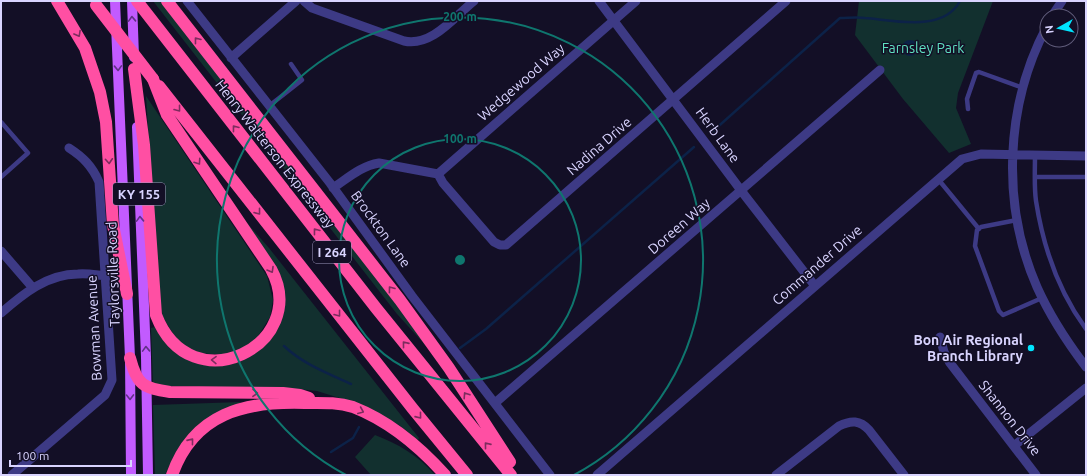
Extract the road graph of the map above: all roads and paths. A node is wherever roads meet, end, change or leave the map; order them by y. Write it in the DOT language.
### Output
graph roads {
  1 [pos="57,1"];
  2 [pos="115,1"];
  3 [pos="132,1"];
  4 [pos="137,1"];
  5 [pos="167,1"];
  6 [pos="187,1"];
  7 [pos="296,1"];
  8 [pos="304,1"];
  9 [pos="474,1"];
  10 [pos="599,1"];
  11 [pos="636,1"];
  12 [pos="786,1"];
  13 [pos="95,3"];
  14 [pos="614,20"];
  15 [pos="1039,43"];
  16 [pos="231,58"];
  17 [pos="291,64"];
  18 [pos="134,69"];
  19 [pos="880,70"];
  20 [pos="154,79"];
  21 [pos="1022,88"];
  22 [pos="674,99"];
  23 [pos="268,106"];
  24 [pos="968,109"];
  25 [pos="1,122"];
  26 [pos="69,148"];
  27 [pos="1013,154"];
  28 [pos="1035,155"];
  29 [pos="1086,156"];
  30 [pos="438,174"];
  31 [pos="1,177"];
  32 [pos="1036,177"];
  33 [pos="1086,178"];
  34 [pos="938,180"];
  35 [pos="334,188"];
  36 [pos="741,190"];
  37 [pos="1017,220"];
  38 [pos="979,229"];
  39 [pos="1,251"];
  40 [pos="106,276"];
  41 [pos="815,286"];
  42 [pos="33,288"];
  43 [pos="127,294"];
  44 [pos="1042,298"];
  45 [pos="1,312"];
  46 [pos="1086,329"];
  47 [pos="940,337"];
  48 [pos="130,358"];
  49 [pos="1086,367"];
  50 [pos="147,388"];
  51 [pos="1086,388"];
  52 [pos="323,403"];
  53 [pos="495,403"];
  54 [pos="1015,445"];
  55 [pos="12,475"];
  56 [pos="131,475"];
  57 [pos="148,475"];
  58 [pos="172,475"];
  59 [pos="445,475"];
  60 [pos="467,475"];
  61 [pos="511,475"];
  62 [pos="518,475"];
  63 [pos="550,475"];
  64 [pos="597,475"];
  65 [pos="776,475"];
  66 [pos="904,475"];
  67 [pos="1036,475"];
  1 -- 43 [label="highway, one-way"];
  2 -- 43 [label="main road, Taylorsville Road / KY 155, one-way"];
  18 -- 3 [label="main road, KY 155, one-way"];
  61 -- 4 [label="highway, Henry Watterson Expressway / I 264, one-way"];
  62 -- 5 [label="highway, one-way"];
  6 -- 16 [label="street, Brockton Lane"];
  7 -- 16 [label="street"];
  8 -- 9 [label="street"];
  10 -- 14 [label="street, Herb Lane"];
  11 -- 14 [label="street, Wedgewood Way"];
  12 -- 22 [label="street, Nadina Drive"];
  13 -- 20 [label="highway, I 264, bridge"];
  14 -- 22 [label="street, Herb Lane"];
  14 -- 30 [label="street, Wedgewood Way"];
  15 -- 21 [label="street"];
  16 -- 23 [label="street, Brockton Lane"];
  17 -- 23 [label="lane"];
  20 -- 18 [label="highway, one-way"];
  50 -- 18 [label="main road, KY 155, one-way"];
  19 -- 36 [label="street, Doreen Way"];
  20 -- 60 [label="highway, I 264, one-way"];
  21 -- 24 [label="lane"];
  21 -- 27 [label="street"];
  22 -- 30 [label="street, Nadina Drive"];
  22 -- 36 [label="street, Herb Lane"];
  23 -- 35 [label="street, Brockton Lane"];
  25 -- 31 [label="lane"];
  26 -- 40 [label="street, Bowman Avenue"];
  27 -- 28 [label="street, Commander Drive"];
  27 -- 34 [label="street, Commander Drive"];
  27 -- 37 [label="street"];
  28 -- 29 [label="street, Commander Drive"];
  28 -- 32 [label="lane"];
  30 -- 35 [label="street"];
  32 -- 33 [label="lane"];
  32 -- 46 [label="lane"];
  34 -- 38 [label="lane"];
  34 -- 41 [label="street, Commander Drive"];
  35 -- 53 [label="street, Brockton Lane"];
  36 -- 41 [label="street, Herb Lane"];
  36 -- 53 [label="street, Doreen Way"];
  37 -- 38 [label="lane"];
  37 -- 44 [label="street"];
  38 -- 44 [label="lane"];
  39 -- 42 [label="street"];
  40 -- 42 [label="street"];
  40 -- 55 [label="street, Bowman Avenue"];
  41 -- 64 [label="street, Commander Drive"];
  42 -- 45 [label="street"];
  43 -- 48 [label="main road, Taylorsville Road / KY 155"];
  44 -- 49 [label="street"];
  47 -- 54 [label="street, Shannon Drive"];
  48 -- 50 [label="highway"];
  48 -- 56 [label="main road, Taylorsville Road / KY 155, one-way"];
  50 -- 52 [label="highway, one-way"];
  50 -- 57 [label="main road, KY 155"];
  51 -- 54 [label="street"];
  58 -- 52 [label="highway, one-way"];
  52 -- 59 [label="highway, one-way"];
  53 -- 63 [label="street, Brockton Lane"];
  54 -- 67 [label="street, Shannon Drive"];
  65 -- 66 [label="street"];
}
